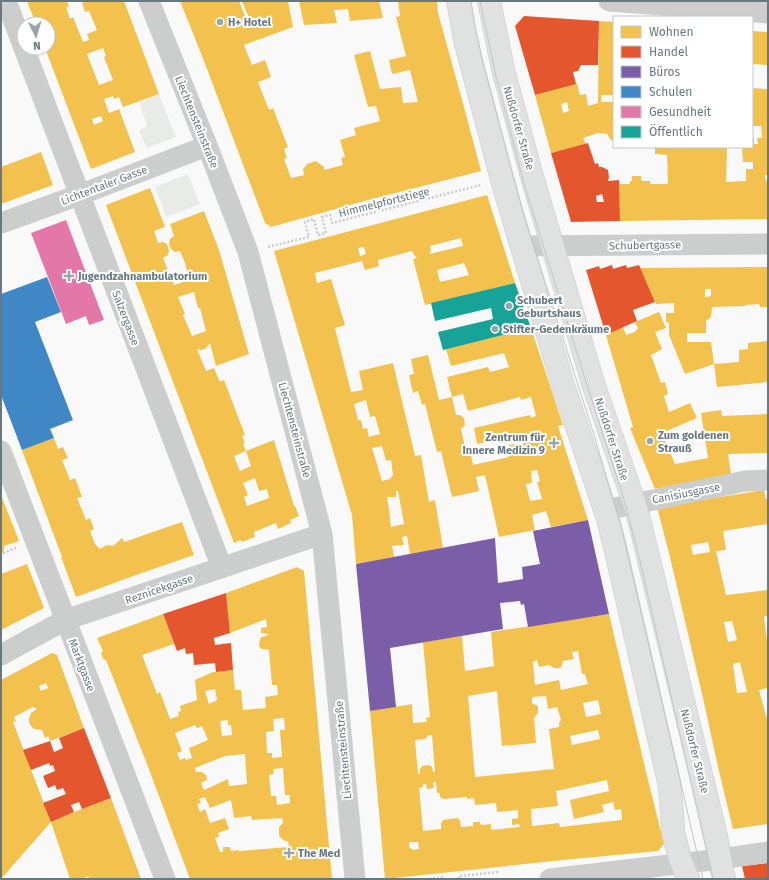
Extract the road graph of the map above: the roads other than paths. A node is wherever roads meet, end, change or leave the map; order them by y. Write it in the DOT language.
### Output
graph roads {
  1 [pos="6,1"];
  2 [pos="150,1"];
  3 [pos="458,1"];
  4 [pos="489,1"];
  5 [pos="609,1"];
  6 [pos="768,13"];
  7 [pos="207,146"];
  8 [pos="80,195"];
  9 [pos="1,223"];
  10 [pos="768,244"];
  11 [pos="522,246"];
  12 [pos="553,246"];
  13 [pos="1,451"];
  14 [pos="768,480"];
  15 [pos="635,503"];
  16 [pos="605,510"];
  17 [pos="322,534"];
  18 [pos="222,568"];
  19 [pos="65,620"];
  20 [pos="1,655"];
  21 [pos="768,852"];
  22 [pos="722,869"];
  23 [pos="685,871"];
  24 [pos="165,879"];
  25 [pos="355,879"];
  26 [pos="550,879"];
  1 -- 8 [label="street, Salzergasse"];
  2 -- 7 [label="street, Liechtensteinstraße"];
  3 -- 11 [label="main road"];
  4 -- 12 [label="main road, Nußdorfer Straße"];
  5 -- 6 [label="street"];
  7 -- 8 [label="street, Lichtentaler Gasse"];
  7 -- 17 [label="street, Liechtensteinstraße"];
  8 -- 9 [label="street, Lichtentaler Gasse"];
  8 -- 18 [label="street, Salzergasse"];
  10 -- 12 [label="street, Schubertgasse"];
  11 -- 12 [label="street, Schubertgasse"];
  11 -- 16 [label="main road"];
  12 -- 15 [label="main road, Nußdorfer Straße"];
  13 -- 19 [label="street, Marktgasse"];
  14 -- 15 [label="street, Canisiusgasse"];
  15 -- 16 [label="street, Canisiusgasse"];
  15 -- 22 [label="main road, Nußdorfer Straße"];
  16 -- 23 [label="main road"];
  17 -- 18 [label="street, Reznicekgasse"];
  17 -- 25 [label="street, Liechtensteinstraße"];
  18 -- 19 [label="street, Reznicekgasse"];
  19 -- 20 [label="street, Reznicekgasse"];
  19 -- 24 [label="street, Marktgasse"];
  21 -- 22 [label="street"];
  22 -- 23 [label="street"];
  23 -- 26 [label="street"];
}
